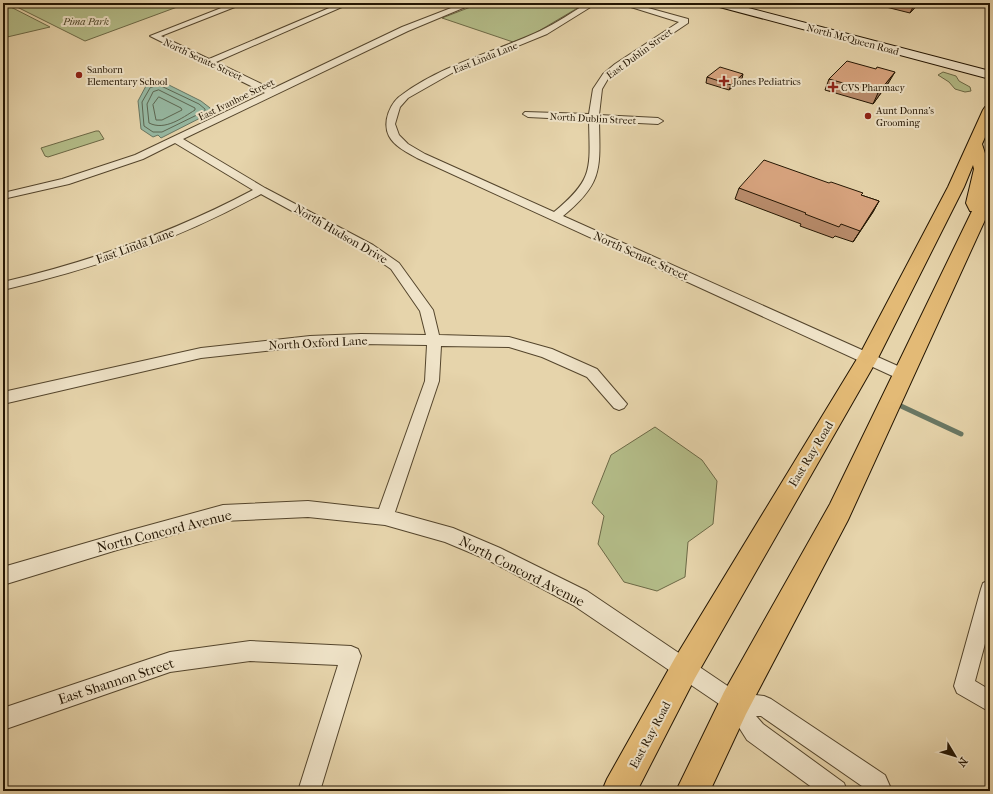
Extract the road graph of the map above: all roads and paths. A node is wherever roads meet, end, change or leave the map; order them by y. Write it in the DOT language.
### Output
graph roads {
  1 [pos="241,3"];
  2 [pos="347,3"];
  3 [pos="472,3"];
  4 [pos="593,3"];
  5 [pos="622,3"];
  6 [pos="716,3"];
  7 [pos="750,3"];
  8 [pos="765,16"];
  9 [pos="849,28"];
  10 [pos="209,62"];
  11 [pos="990,64"];
  12 [pos="990,75"];
  13 [pos="273,93"];
  14 [pos="990,110"];
  15 [pos="528,114"];
  16 [pos="594,118"];
  17 [pos="658,121"];
  18 [pos="390,124"];
  19 [pos="177,140"];
  20 [pos="975,144"];
  21 [pos="261,190"];
  22 [pos="990,191"];
  23 [pos="3,196"];
  24 [pos="981,212"];
  25 [pos="554,217"];
  26 [pos="3,286"];
  27 [pos="434,341"];
  28 [pos="868,358"];
  29 [pos="904,374"];
  30 [pos="3,398"];
  31 [pos="620,404"];
  32 [pos="385,517"];
  33 [pos="3,576"];
  34 [pos="990,589"];
  35 [pos="685,668"];
  36 [pos="990,702"];
  37 [pos="735,703"];
  38 [pos="3,719"];
  39 [pos="310,791"];
  40 [pos="619,791"];
  41 [pos="693,791"];
  42 [pos="836,791"];
  43 [pos="881,791"];
  1 -- 10 [label="street, North Senate Street"];
  2 -- 10 [label="street"];
  3 -- 13 [label="street, East Ivanhoe Street"];
  4 -- 18 [label="street, East Linda Lane"];
  5 -- 16 [label="street, East Dublin Street"];
  6 -- 8 [label="main road, North McQueen Road"];
  7 -- 9 [label="main road, North McQueen Road"];
  8 -- 9 [label="main road"];
  8 -- 12 [label="main road, North McQueen Road"];
  9 -- 11 [label="main road, North McQueen Road"];
  10 -- 13 [label="street, North Senate Street"];
  13 -- 19 [label="street, East Ivanhoe Street"];
  14 -- 20 [label="main road, East Ray Road"];
  15 -- 16 [label="street, North Dublin Street"];
  16 -- 17 [label="street, North Dublin Street"];
  16 -- 25 [label="street, East Dublin Street"];
  18 -- 25 [label="street, North Senate Street"];
  19 -- 21 [label="street, North Hudson Drive"];
  19 -- 23 [label="street, East Ivanhoe Street"];
  20 -- 24 [label="main road"];
  20 -- 28 [label="main road, East Ray Road"];
  21 -- 26 [label="street, East Linda Lane"];
  21 -- 27 [label="street, North Hudson Drive"];
  22 -- 24 [label="main road"];
  24 -- 29 [label="main road"];
  25 -- 28 [label="street, North Senate Street"];
  27 -- 30 [label="street, North Oxford Lane"];
  27 -- 31 [label="street, North Oxford Lane"];
  27 -- 32 [label="street, North Hudson Drive"];
  28 -- 29 [label="street, North Senate Street"];
  28 -- 35 [label="main road, East Ray Road"];
  29 -- 37 [label="main road"];
  32 -- 33 [label="street, North Concord Avenue"];
  32 -- 35 [label="street, North Concord Avenue"];
  34 -- 36 [label="street"];
  35 -- 37 [label="street, North Concord Avenue"];
  35 -- 40 [label="main road, East Ray Road"];
  37 -- 41 [label="main road"];
  37 -- 42 [label="street, North Concord Avenue"];
  37 -- 43 [label="street, North Concord Avenue"];
  38 -- 39 [label="street, East Shannon Street"];
}
